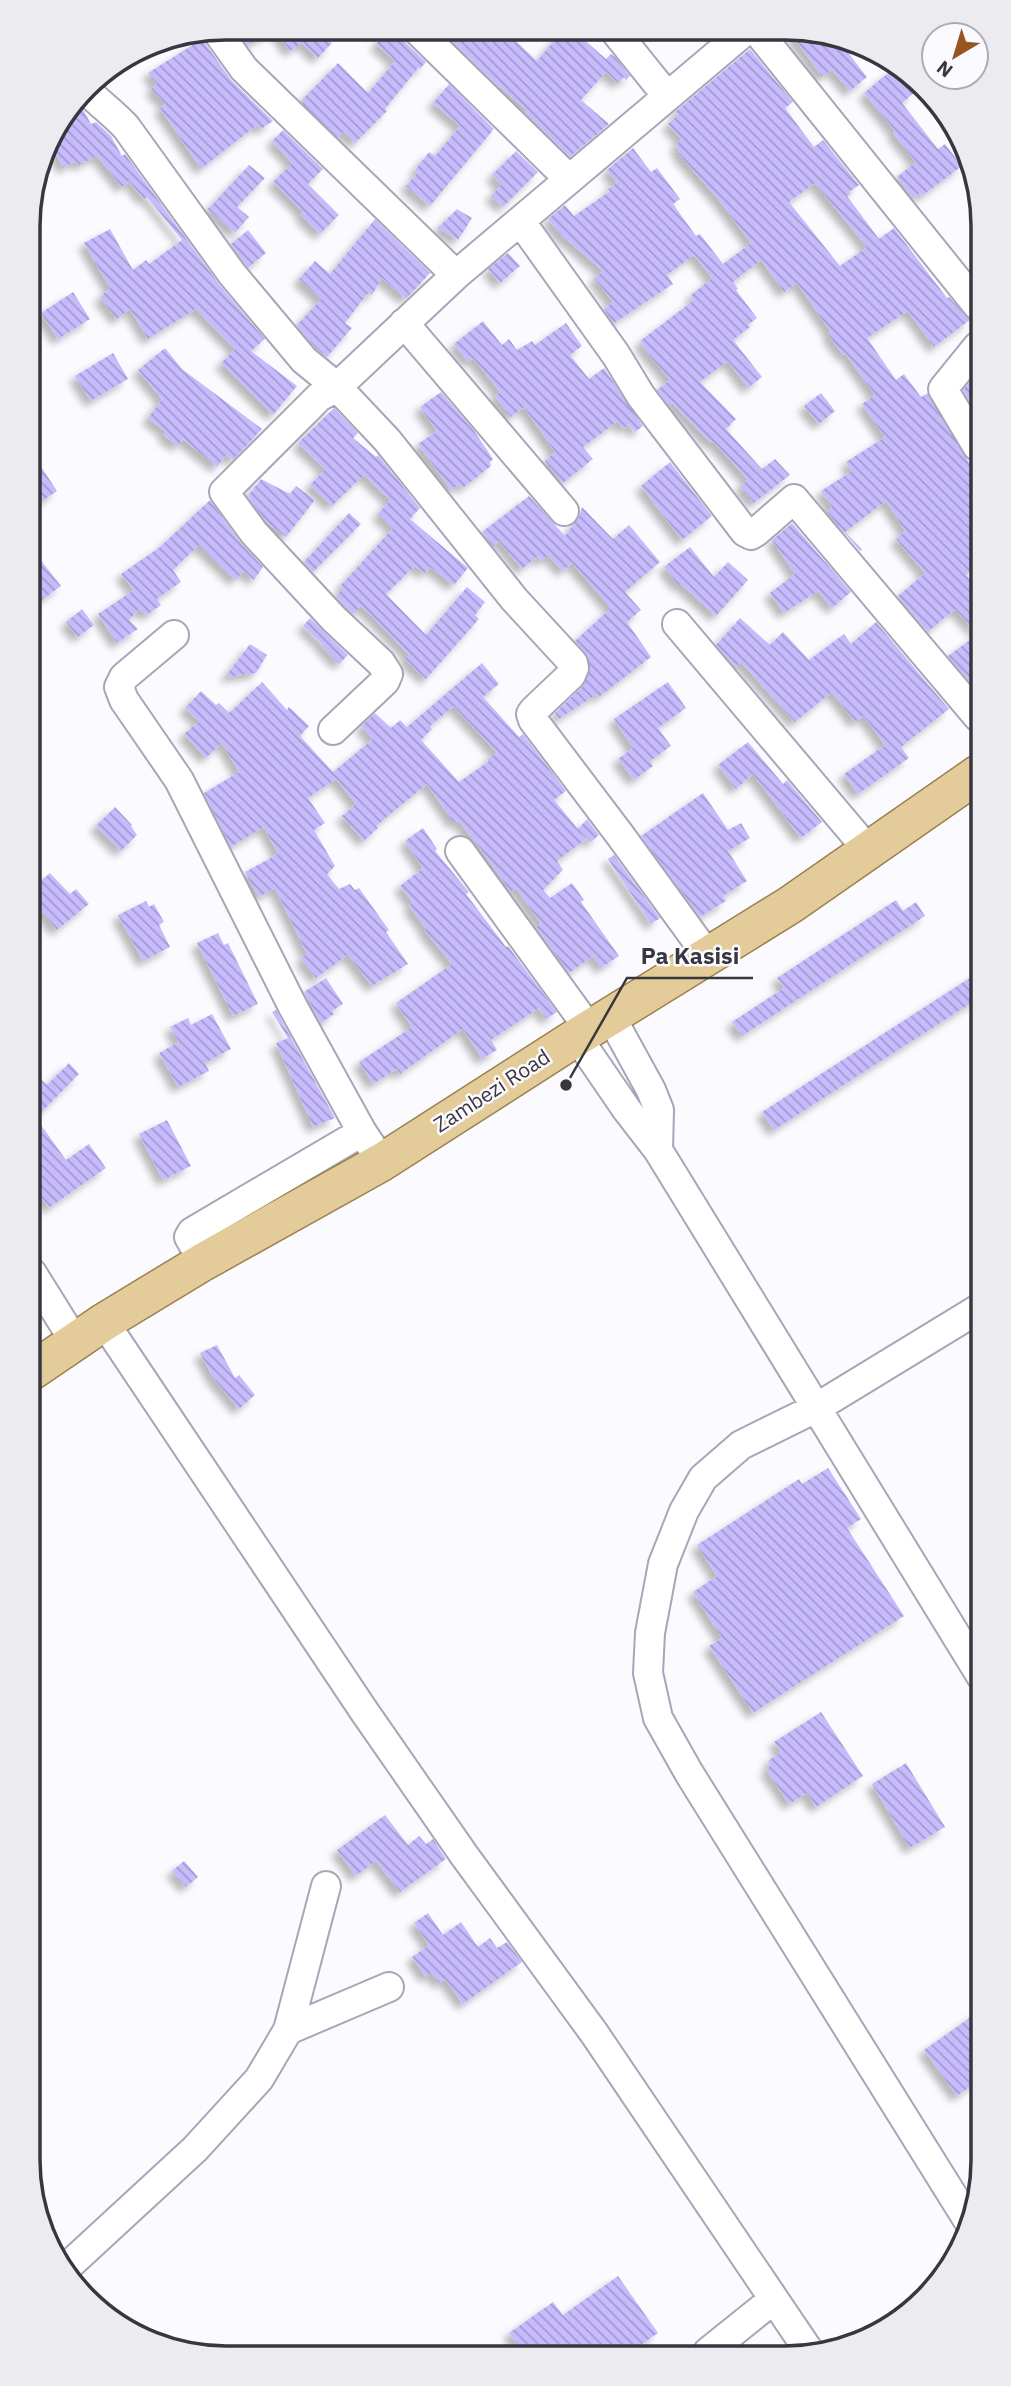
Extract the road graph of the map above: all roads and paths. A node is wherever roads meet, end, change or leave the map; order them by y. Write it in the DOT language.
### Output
graph roads {
  1 [pos="224,40"];
  2 [pos="427,40"];
  3 [pos="622,40"];
  4 [pos="734,40"];
  5 [pos="764,40"];
  6 [pos="667,96"];
  7 [pos="93,97"];
  8 [pos="569,179"];
  9 [pos="521,222"];
  10 [pos="456,275"];
  11 [pos="971,297"];
  12 [pos="404,323"];
  13 [pos="971,355"];
  14 [pos="337,387"];
  15 [pos="971,436"];
  16 [pos="564,511"];
  17 [pos="677,624"];
  18 [pos="174,635"];
  19 [pos="971,708"];
  20 [pos="334,730"];
  21 [pos="971,779"];
  22 [pos="868,850"];
  23 [pos="460,851"];
  24 [pos="708,956"];
  25 [pos="593,1028"];
  26 [pos="372,1147"];
  27 [pos="658,1150"];
  28 [pos="40,1282"];
  29 [pos="970,1314"];
  30 [pos="90,1332"];
  31 [pos="40,1365"];
  32 [pos="816,1408"];
  33 [pos="970,1659"];
  34 [pos="326,1886"];
  35 [pos="389,1987"];
  36 [pos="288,2030"];
  37 [pos="963,2212"];
  38 [pos="72,2263"];
  39 [pos="774,2299"];
  40 [pos="805,2344"];
  41 [pos="715,2346"];
  1 -- 10 [label="street"];
  2 -- 8 [label="street"];
  3 -- 6 [label="street"];
  4 -- 6 [label="street"];
  5 -- 11 [label="street"];
  6 -- 8 [label="street"];
  7 -- 14 [label="street"];
  8 -- 9 [label="street"];
  9 -- 10 [label="street"];
  9 -- 19 [label="street"];
  10 -- 12 [label="street"];
  12 -- 14 [label="street"];
  12 -- 16 [label="street"];
  13 -- 15 [label="street"];
  14 -- 20 [label="street"];
  14 -- 24 [label="street"];
  17 -- 22 [label="street"];
  18 -- 26 [label="street"];
  21 -- 22 [label="main road, Zambezi Road"];
  22 -- 24 [label="main road, Zambezi Road"];
  23 -- 25 [label="street"];
  24 -- 25 [label="main road, Zambezi Road"];
  25 -- 26 [label="main road, Zambezi Road"];
  25 -- 27 [label="street"];
  25 -- 27 [label="street"];
  26 -- 30 [label="main road, Zambezi Road"];
  27 -- 32 [label="street"];
  28 -- 30 [label="street"];
  29 -- 32 [label="street"];
  30 -- 31 [label="main road, Zambezi Road"];
  30 -- 39 [label="street"];
  32 -- 33 [label="street"];
  32 -- 37 [label="street"];
  34 -- 36 [label="street"];
  35 -- 36 [label="street"];
  36 -- 38 [label="street"];
  39 -- 40 [label="street"];
  39 -- 41 [label="street"];
}
